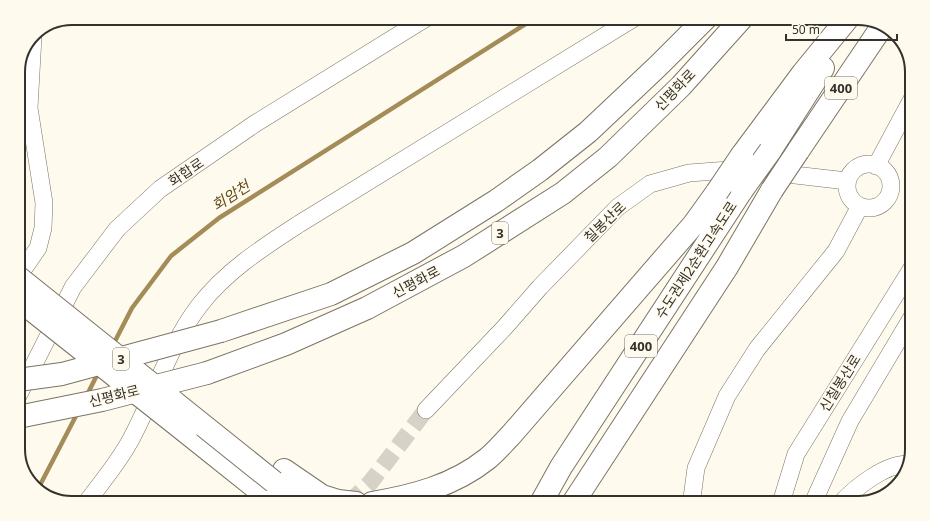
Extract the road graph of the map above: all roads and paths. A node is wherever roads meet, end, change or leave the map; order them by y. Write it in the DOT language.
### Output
graph roads {
  1 [pos="415,25"];
  2 [pos="623,25"];
  3 [pos="699,25"];
  4 [pos="736,25"];
  5 [pos="842,25"];
  6 [pos="850,25"];
  7 [pos="879,30"];
  8 [pos="30,51"];
  9 [pos="25,96"];
  10 [pos="25,110"];
  11 [pos="905,112"];
  12 [pos="876,166"];
  13 [pos="847,181"];
  14 [pos="860,206"];
  15 [pos="25,267"];
  16 [pos="905,279"];
  17 [pos="25,283"];
  18 [pos="25,305"];
  19 [pos="905,330"];
  20 [pos="25,379"];
  21 [pos="25,382"];
  22 [pos="426,410"];
  23 [pos="25,416"];
  24 [pos="902,465"];
  25 [pos="269,492"];
  26 [pos="91,496"];
  27 [pos="281,496"];
  28 [pos="322,496"];
  29 [pos="412,496"];
  30 [pos="545,496"];
  31 [pos="578,496"];
  32 [pos="692,496"];
  33 [pos="783,496"];
  34 [pos="816,496"];
  35 [pos="847,496"];
  1 -- 21 [label="street, 화합로"];
  2 -- 26 [label="street"];
  3 -- 20 [label="highway, 신평화로 / 3, bridge"];
  4 -- 23 [label="highway, 신평화로 / 3, bridge"];
  5 -- 29 [label="highway, bridge"];
  6 -- 30 [label="highway, 수도권제2순환고속도로 / 400, bridge"];
  7 -- 31 [label="highway, 수도권제2순환고속도로 / 400, bridge"];
  8 -- 9 [label="street"];
  10 -- 15 [label="street"];
  11 -- 12 [label="street"];
  12 -- 13 [label="street"];
  12 -- 14 [label="street"];
  13 -- 14 [label="street"];
  13 -- 22 [label="street, 칠봉산로"];
  14 -- 32 [label="street"];
  16 -- 33 [label="street, 신칠봉산로"];
  17 -- 25 [label="highway, bridge"];
  18 -- 25 [label="highway, bridge"];
  19 -- 34 [label="street, 신칠봉산로"];
  24 -- 35 [label="street"];
  25 -- 27 [label="highway"];
  25 -- 28 [label="highway"];
}
